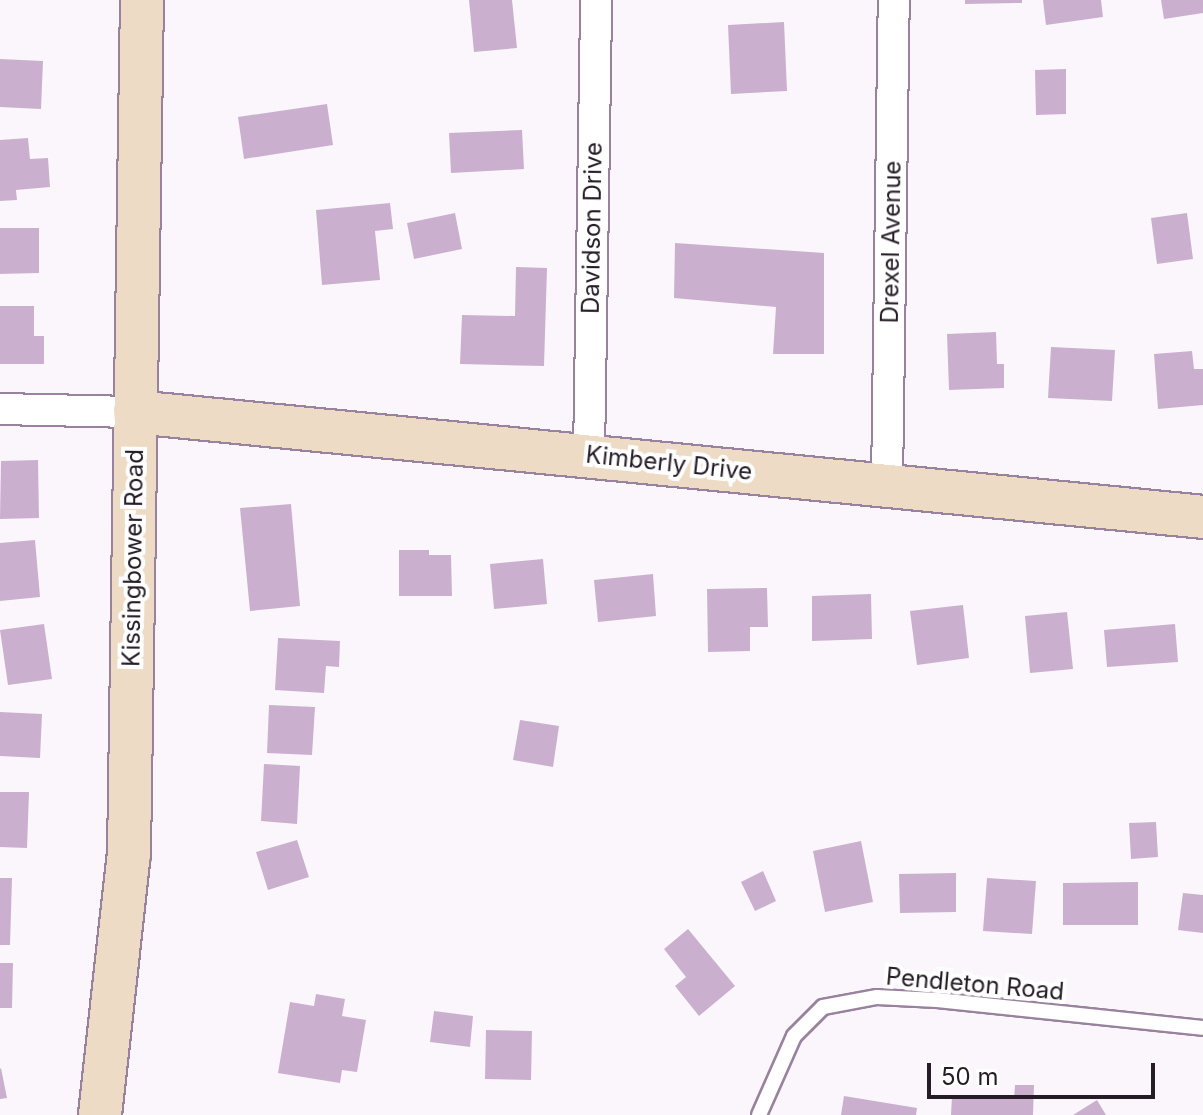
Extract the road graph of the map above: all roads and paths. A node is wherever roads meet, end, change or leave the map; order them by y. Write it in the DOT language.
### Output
graph roads {
  1 [pos="142,0"];
  2 [pos="596,0"];
  3 [pos="894,0"];
  4 [pos="0,409"];
  5 [pos="135,412"];
  6 [pos="589,455"];
  7 [pos="887,484"];
  8 [pos="1203,517"];
  9 [pos="1203,1028"];
  10 [pos="100,1115"];
  11 [pos="759,1115"];
  1 -- 5 [label="street, Kissingbower Road"];
  2 -- 6 [label="street, Davidson Drive"];
  3 -- 7 [label="street, Drexel Avenue"];
  4 -- 5 [label="street"];
  5 -- 6 [label="street, Kimberly Drive"];
  5 -- 10 [label="street, Kissingbower Road"];
  6 -- 7 [label="street, Kimberly Drive"];
  7 -- 8 [label="street, Kimberly Drive"];
  9 -- 11 [label="lane, Pendleton Road"];
}
